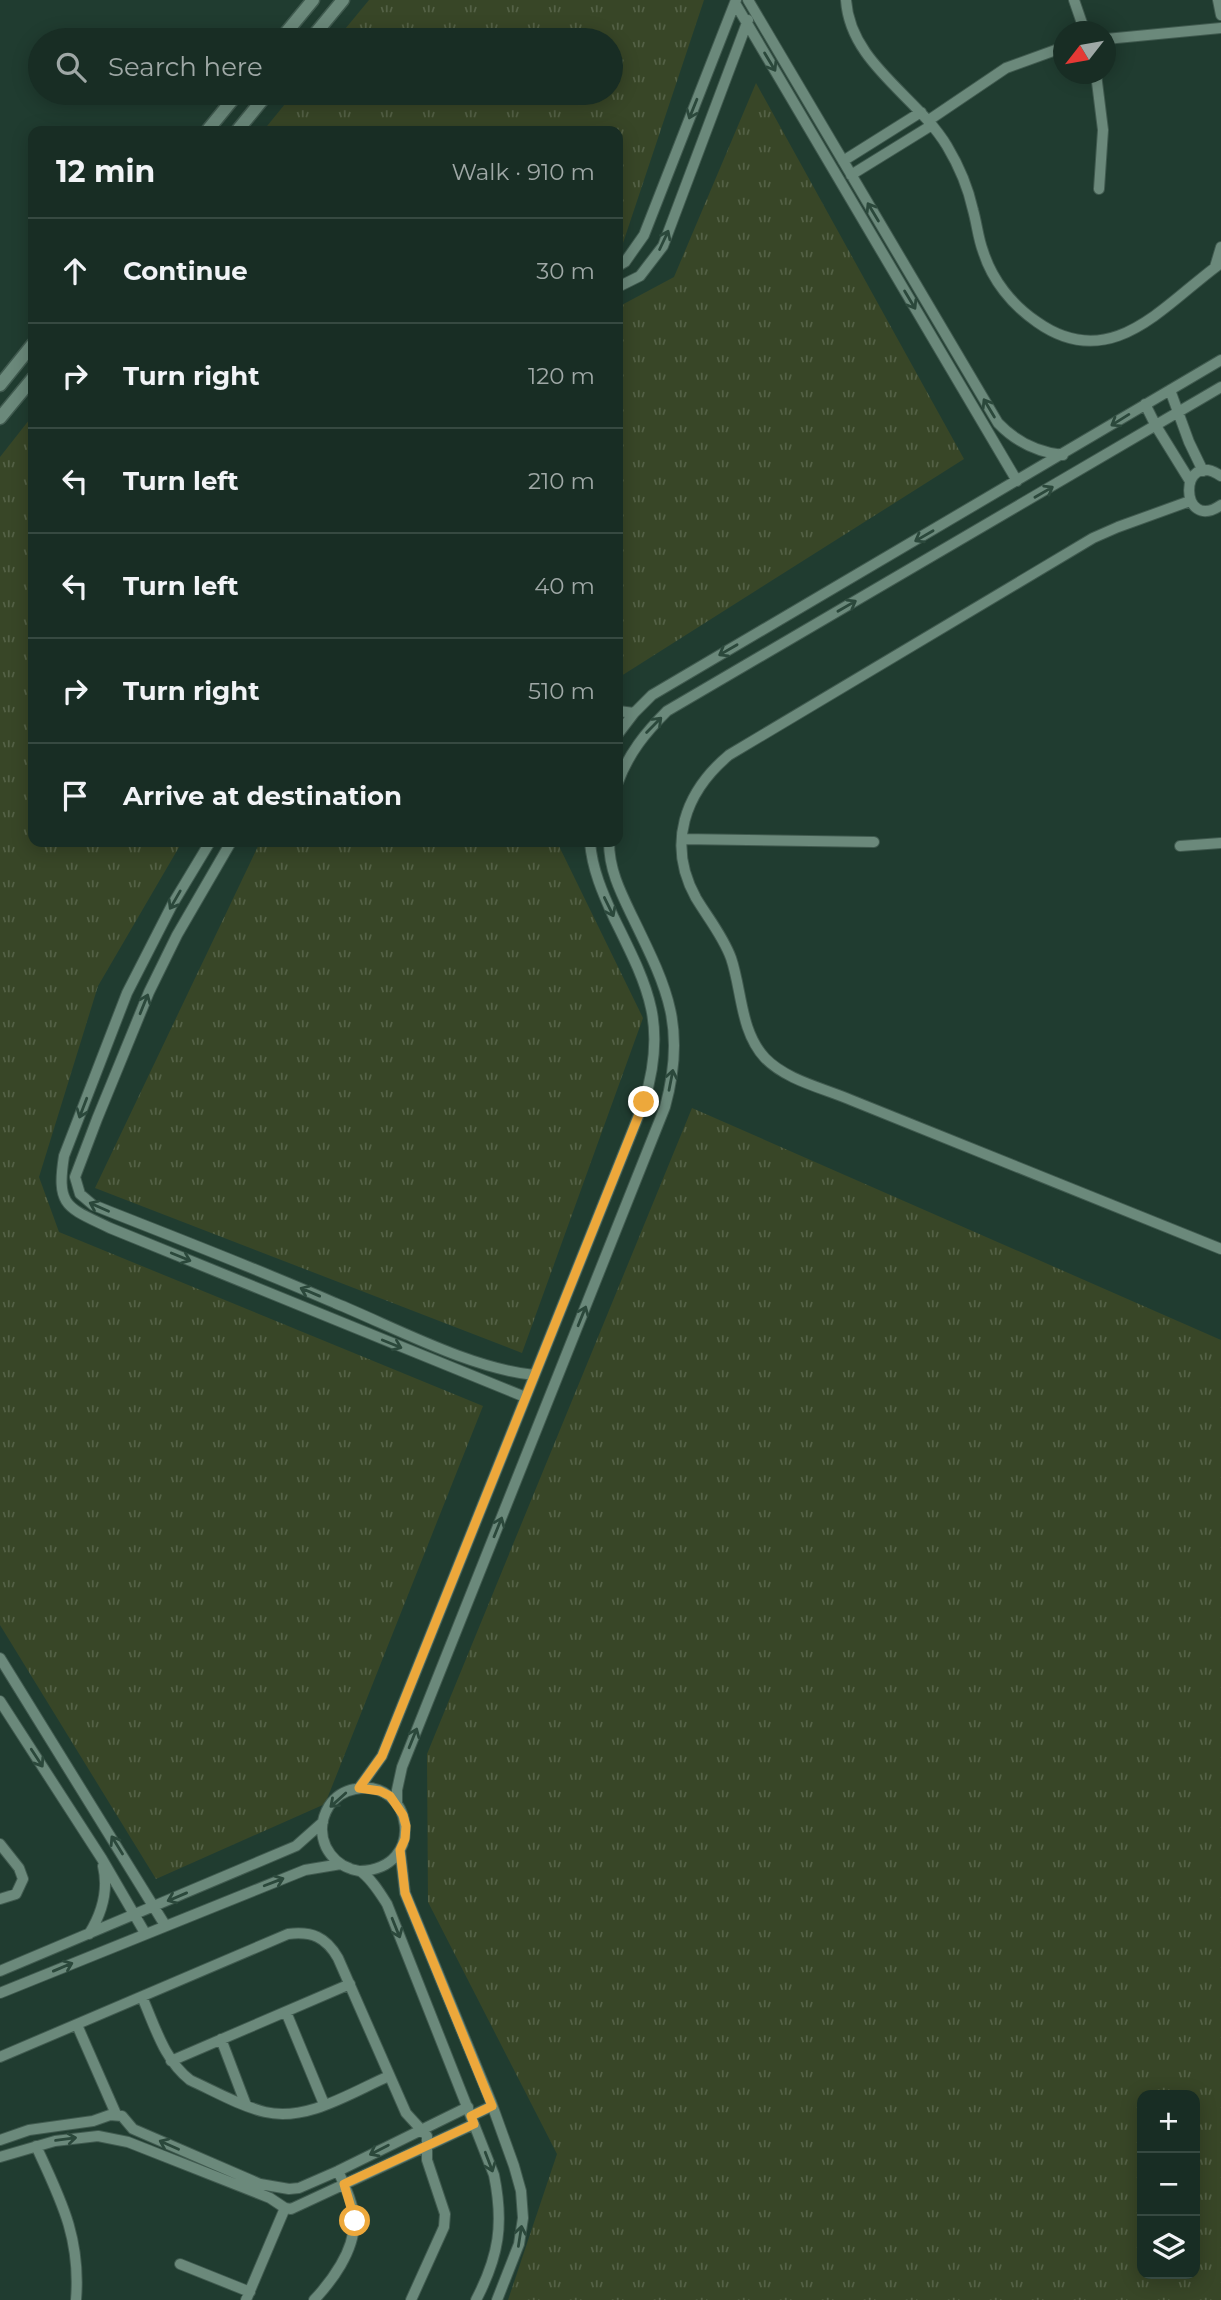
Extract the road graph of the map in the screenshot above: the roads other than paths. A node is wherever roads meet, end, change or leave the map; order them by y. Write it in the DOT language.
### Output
graph roads {
  1 [pos="313,0"];
  2 [pos="343,0"];
  3 [pos="846,0"];
  4 [pos="1074,0"];
  5 [pos="1218,0"];
  6 [pos="736,1"];
  7 [pos="752,2"];
  8 [pos="1221,15"];
  9 [pos="1081,21"];
  10 [pos="747,23"];
  11 [pos="290,28"];
  12 [pos="320,28"];
  13 [pos="1221,28"];
  14 [pos="1116,38"];
  15 [pos="1053,50"];
  16 [pos="1097,84"];
  17 [pos="228,105"];
  18 [pos="258,105"];
  19 [pos="928,119"];
  20 [pos="211,126"];
  21 [pos="241,126"];
  22 [pos="843,161"];
  23 [pos="851,175"];
  24 [pos="1099,189"];
  25 [pos="1221,247"];
  26 [pos="623,263"];
  27 [pos="1218,265"];
  28 [pos="623,284"];
  29 [pos="28,350"];
  30 [pos="1221,360"];
  31 [pos="28,384"];
  32 [pos="0,385"];
  33 [pos="1221,387"];
  34 [pos="1170,390"];
  35 [pos="1145,404"];
  36 [pos="1178,414"];
  37 [pos="0,418"];
  38 [pos="1156,426"];
  39 [pos="1064,455"];
  40 [pos="1203,471"];
  41 [pos="1221,476"];
  42 [pos="1017,481"];
  43 [pos="1190,481"];
  44 [pos="1191,501"];
  45 [pos="1220,509"];
  46 [pos="623,712"];
  47 [pos="634,713"];
  48 [pos="623,727"];
  49 [pos="623,769"];
  50 [pos="682,839"];
  51 [pos="874,842"];
  52 [pos="1221,843"];
  53 [pos="1180,846"];
  54 [pos="207,847"];
  55 [pos="228,847"];
  56 [pos="590,847"];
  57 [pos="608,847"];
  58 [pos="1221,1249"];
  59 [pos="534,1375"];
  60 [pos="525,1397"];
  61 [pos="0,1658"];
  62 [pos="0,1701"];
  63 [pos="359,1788"];
  64 [pos="397,1804"];
  65 [pos="323,1821"];
  66 [pos="0,1844"];
  67 [pos="400,1850"];
  68 [pos="102,1859"];
  69 [pos="341,1864"];
  70 [pos="360,1871"];
  71 [pos="0,1899"];
  72 [pos="156,1906"];
  73 [pos="135,1915"];
  74 [pos="165,1924"];
  75 [pos="145,1933"];
  76 [pos="89,1934"];
  77 [pos="0,1971"];
  78 [pos="350,1984"];
  79 [pos="0,1993"];
  80 [pos="142,1997"];
  81 [pos="286,2011"];
  82 [pos="77,2025"];
  83 [pos="221,2039"];
  84 [pos="0,2057"];
  85 [pos="171,2061"];
  86 [pos="389,2076"];
  87 [pos="324,2104"];
  88 [pos="246,2105"];
  89 [pos="492,2106"];
  90 [pos="116,2114"];
  91 [pos="471,2116"];
  92 [pos="133,2129"];
  93 [pos="421,2129"];
  94 [pos="0,2140"];
  95 [pos="128,2142"];
  96 [pos="36,2146"];
  97 [pos="428,2146"];
  98 [pos="0,2157"];
  99 [pos="338,2171"];
  100 [pos="344,2184"];
  101 [pos="299,2188"];
  102 [pos="306,2201"];
  103 [pos="285,2208"];
  104 [pos="180,2264"];
  105 [pos="248,2296"];
  106 [pos="76,2300"];
  107 [pos="314,2300"];
  108 [pos="411,2300"];
  109 [pos="476,2300"];
  110 [pos="497,2300"];
  1 -- 11 [label="street"];
  2 -- 12 [label="street"];
  3 -- 19 [label="street"];
  4 -- 9 [label="street"];
  5 -- 8 [label="street"];
  6 -- 10 [label="street"];
  6 -- 26 [label="street, one-way"];
  7 -- 10 [label="street"];
  7 -- 22 [label="street"];
  28 -- 10 [label="street, one-way"];
  10 -- 42 [label="street, one-way"];
  13 -- 14 [label="street"];
  15 -- 19 [label="street"];
  16 -- 24 [label="street"];
  17 -- 20 [label="street"];
  18 -- 21 [label="street"];
  19 -- 22 [label="street"];
  19 -- 23 [label="street"];
  19 -- 27 [label="street"];
  22 -- 23 [label="street"];
  39 -- 23 [label="street, one-way"];
  25 -- 27 [label="street"];
  29 -- 32 [label="street"];
  30 -- 34 [label="street"];
  31 -- 37 [label="street"];
  33 -- 36 [label="street"];
  34 -- 35 [label="street"];
  34 -- 36 [label="street"];
  35 -- 38 [label="street"];
  35 -- 39 [label="street, one-way"];
  36 -- 38 [label="street"];
  36 -- 40 [label="street"];
  38 -- 43 [label="street"];
  49 -- 38 [label="street, one-way"];
  39 -- 42 [label="street"];
  40 -- 41 [label="street"];
  40 -- 43 [label="street"];
  42 -- 47 [label="street, one-way"];
  43 -- 44 [label="street"];
  44 -- 45 [label="street"];
  44 -- 50 [label="street"];
  46 -- 47 [label="street"];
  47 -- 48 [label="street"];
  50 -- 51 [label="street"];
  50 -- 58 [label="street"];
  52 -- 53 [label="street"];
  54 -- 60 [label="street, one-way"];
  59 -- 55 [label="street, one-way"];
  56 -- 59 [label="street, one-way"];
  64 -- 57 [label="street, one-way"];
  59 -- 60 [label="street"];
  60 -- 63 [label="street"];
  72 -- 61 [label="street, one-way"];
  62 -- 68 [label="street, one-way"];
  63 -- 64 [label="street"];
  63 -- 65 [label="street, one-way"];
  64 -- 67 [label="street"];
  65 -- 69 [label="street"];
  65 -- 72 [label="street, one-way"];
  66 -- 71 [label="street"];
  67 -- 70 [label="street"];
  67 -- 89 [label="street"];
  68 -- 73 [label="street"];
  68 -- 76 [label="street"];
  69 -- 70 [label="street"];
  74 -- 69 [label="street, one-way"];
  70 -- 91 [label="street, one-way"];
  72 -- 73 [label="street"];
  72 -- 74 [label="street"];
  73 -- 75 [label="street"];
  73 -- 76 [label="street"];
  74 -- 75 [label="street"];
  79 -- 75 [label="street, one-way"];
  76 -- 77 [label="street"];
  78 -- 80 [label="street"];
  78 -- 81 [label="street"];
  78 -- 86 [label="street"];
  80 -- 82 [label="street"];
  80 -- 85 [label="street"];
  81 -- 83 [label="street"];
  81 -- 87 [label="street"];
  82 -- 84 [label="street"];
  82 -- 90 [label="street"];
  83 -- 85 [label="street"];
  83 -- 88 [label="street"];
  85 -- 88 [label="street"];
  86 -- 87 [label="street"];
  86 -- 93 [label="street"];
  87 -- 88 [label="street"];
  89 -- 91 [label="street"];
  110 -- 89 [label="street, one-way"];
  90 -- 92 [label="street"];
  90 -- 94 [label="street"];
  91 -- 93 [label="street"];
  91 -- 97 [label="street"];
  91 -- 109 [label="street, one-way"];
  92 -- 95 [label="street"];
  101 -- 92 [label="street, one-way"];
  93 -- 97 [label="street"];
  93 -- 99 [label="street, one-way"];
  96 -- 95 [label="street, one-way"];
  95 -- 103 [label="street"];
  96 -- 98 [label="street"];
  96 -- 106 [label="street"];
  97 -- 100 [label="street"];
  97 -- 108 [label="street"];
  99 -- 100 [label="street"];
  99 -- 101 [label="street"];
  100 -- 102 [label="street"];
  100 -- 107 [label="street"];
  101 -- 102 [label="street"];
  102 -- 103 [label="street"];
  103 -- 105 [label="street"];
  104 -- 105 [label="street"];
}
